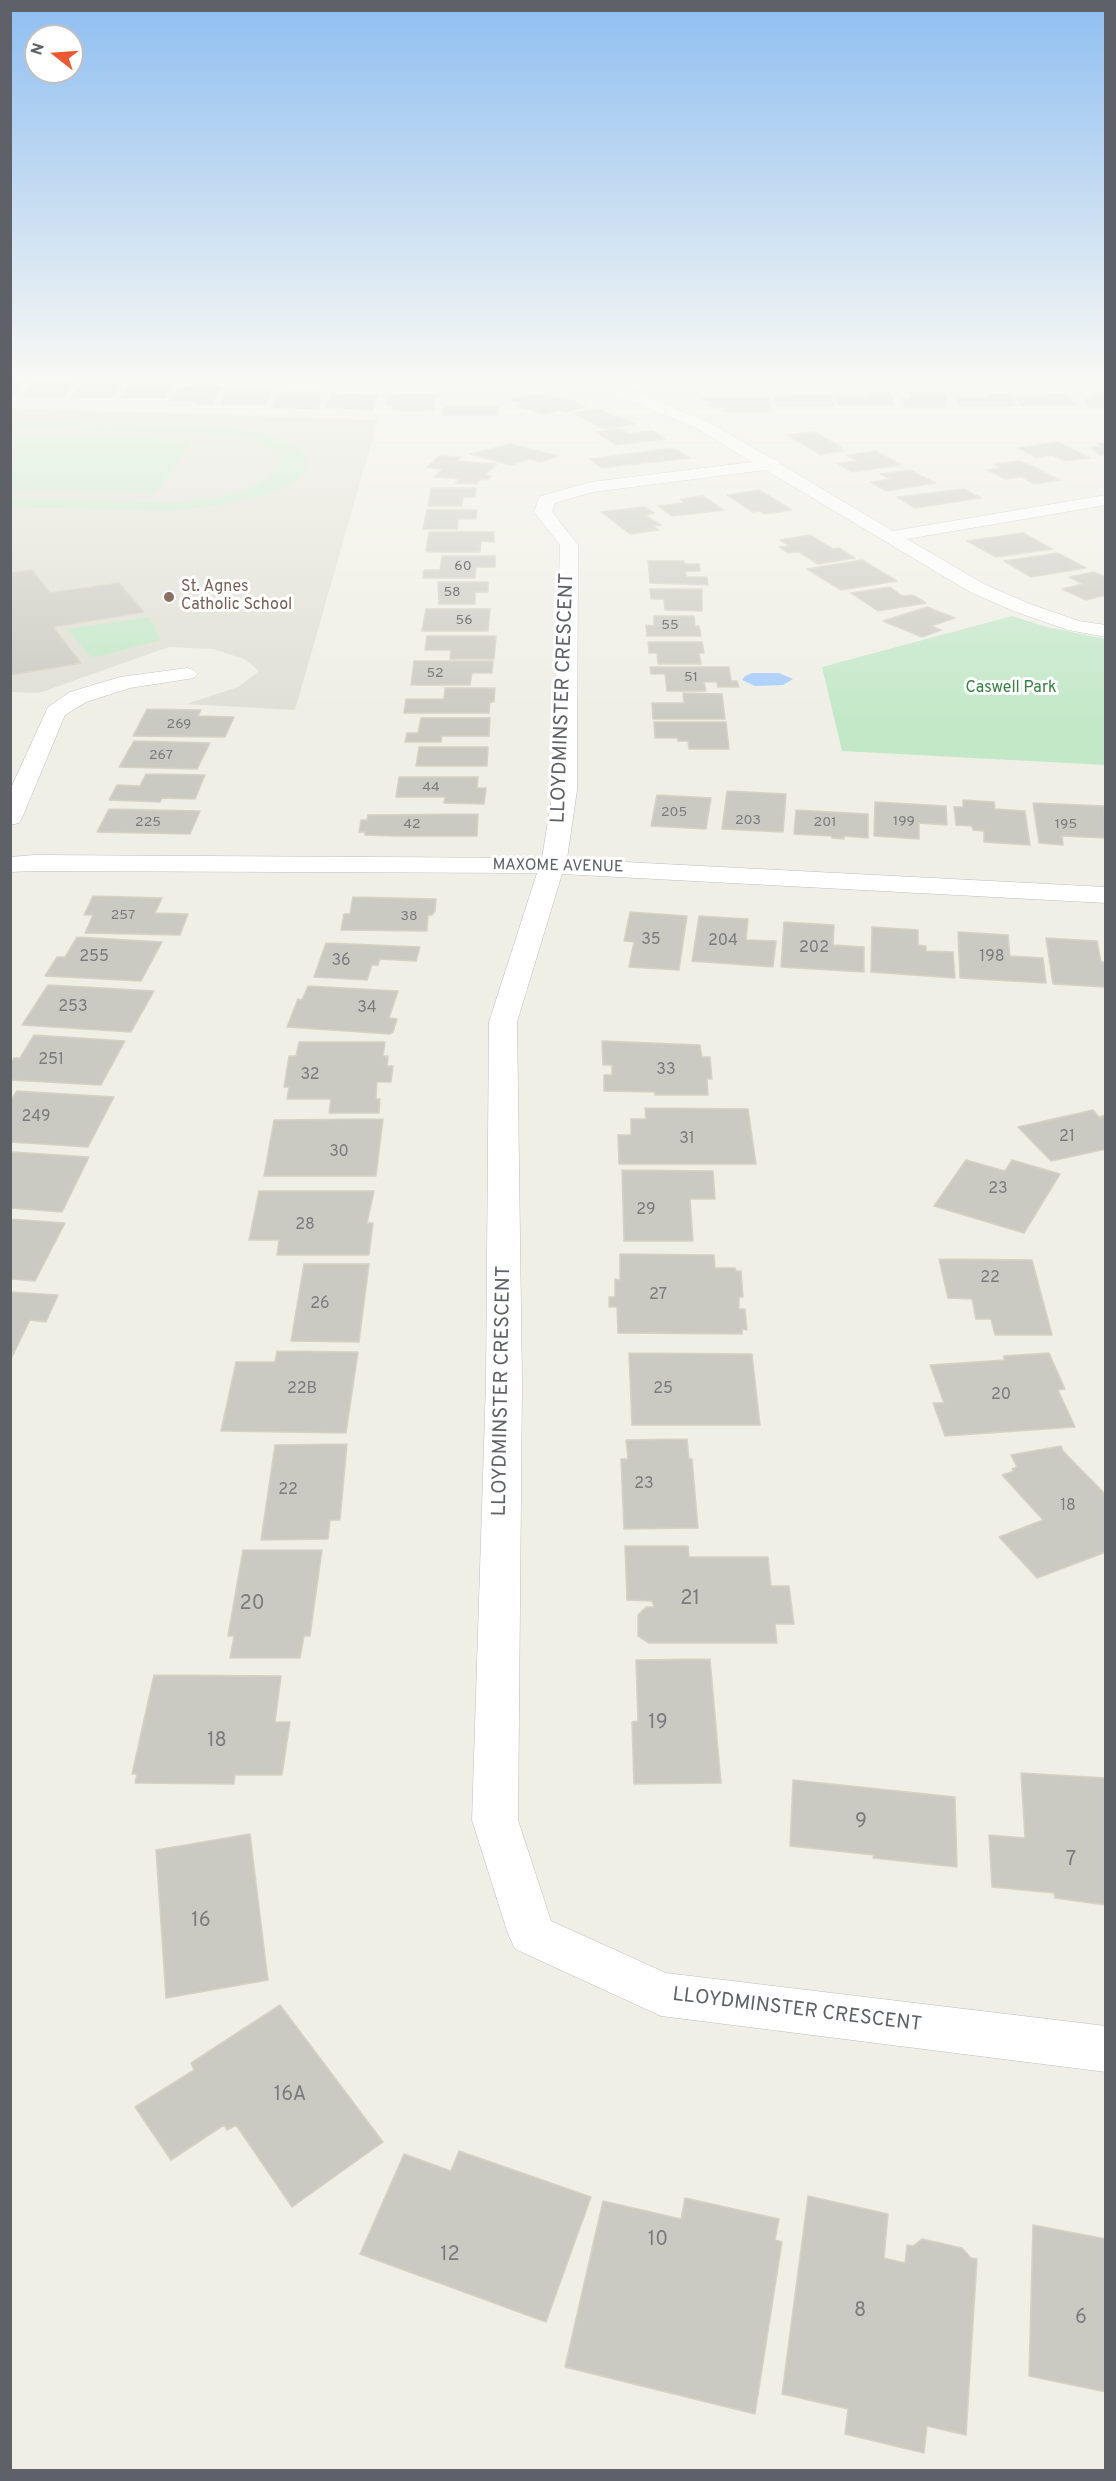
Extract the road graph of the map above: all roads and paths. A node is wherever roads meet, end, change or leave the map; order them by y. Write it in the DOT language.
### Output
graph roads {
  1 [pos="578,491"];
  2 [pos="817,491"];
  3 [pos="1106,500"];
  4 [pos="893,536"];
  5 [pos="1106,631"];
  6 [pos="187,674"];
  7 [pos="10,818"];
  8 [pos="10,865"];
  9 [pos="553,866"];
  10 [pos="1106,895"];
  11 [pos="1106,2049"];
  1 -- 9 [label="street, LLOYDMINSTER CRESCENT"];
  2 -- 4 [label="street"];
  3 -- 4 [label="street"];
  4 -- 5 [label="street"];
  6 -- 7 [label="street"];
  8 -- 9 [label="street, MAXOME AVENUE"];
  9 -- 10 [label="street, MAXOME AVENUE"];
  9 -- 11 [label="street, LLOYDMINSTER CRESCENT"];
}
